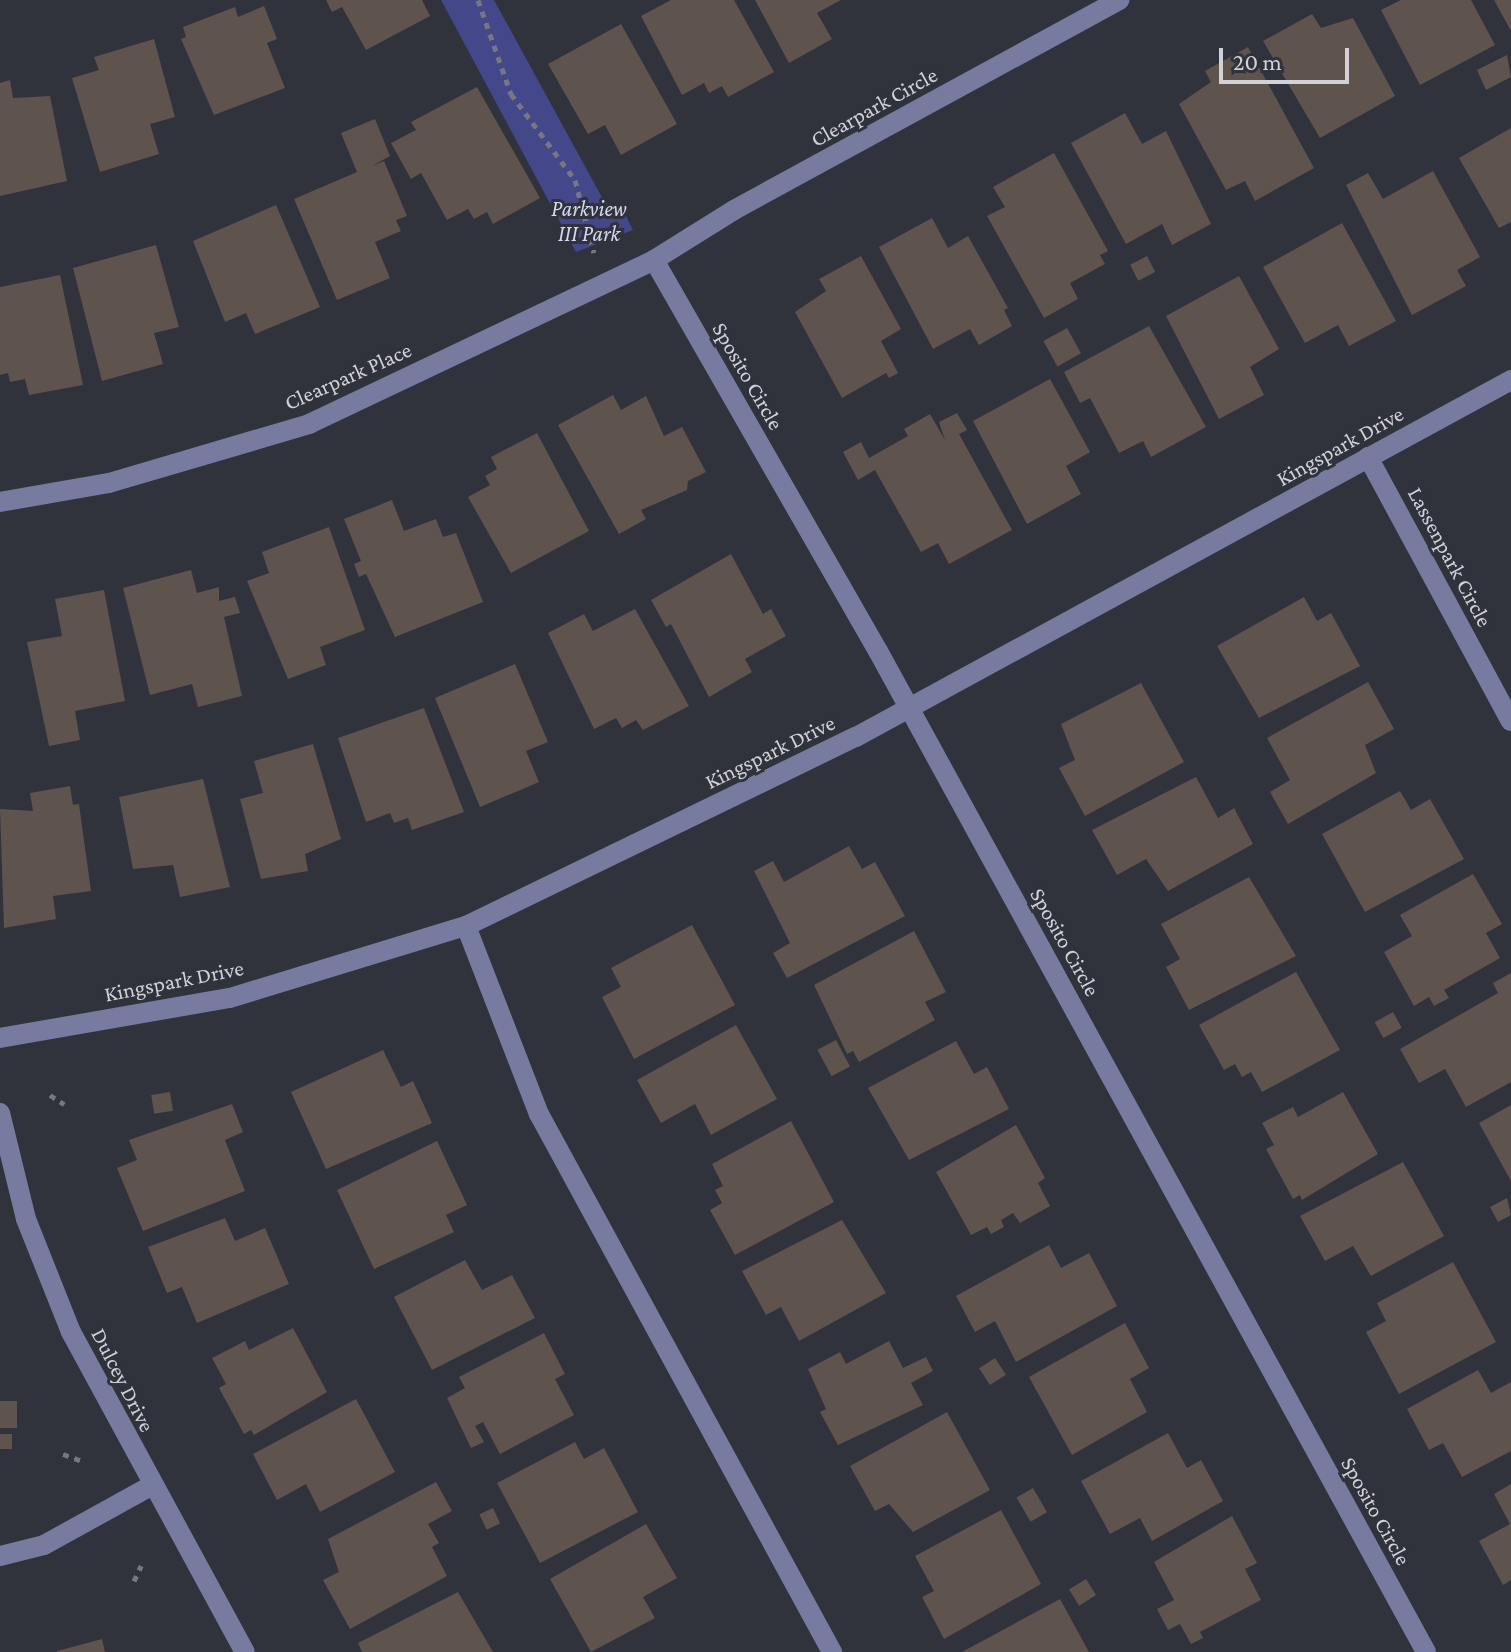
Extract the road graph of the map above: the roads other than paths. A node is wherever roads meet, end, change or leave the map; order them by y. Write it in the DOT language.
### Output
graph roads {
  1 [pos="1119,0"];
  2 [pos="654,260"];
  3 [pos="1511,380"];
  4 [pos="1368,457"];
  5 [pos="0,502"];
  6 [pos="909,708"];
  7 [pos="1511,721"];
  8 [pos="466,926"];
  9 [pos="0,1038"];
  10 [pos="0,1113"];
  11 [pos="151,1486"];
  12 [pos="0,1556"];
  13 [pos="245,1652"];
  14 [pos="832,1652"];
  15 [pos="1426,1652"];
  1 -- 2 [label="street, Clearpark Circle"];
  2 -- 5 [label="street, Clearpark Place"];
  2 -- 6 [label="street, Sposito Circle"];
  3 -- 4 [label="street, Kingspark Drive"];
  4 -- 6 [label="street, Kingspark Drive"];
  4 -- 7 [label="street, Lassenpark Circle"];
  6 -- 8 [label="street, Kingspark Drive"];
  6 -- 15 [label="street, Sposito Circle"];
  8 -- 9 [label="street, Kingspark Drive"];
  8 -- 14 [label="street"];
  10 -- 11 [label="street, Dulcey Drive"];
  11 -- 12 [label="street"];
  11 -- 13 [label="street, Dulcey Drive"];
}
